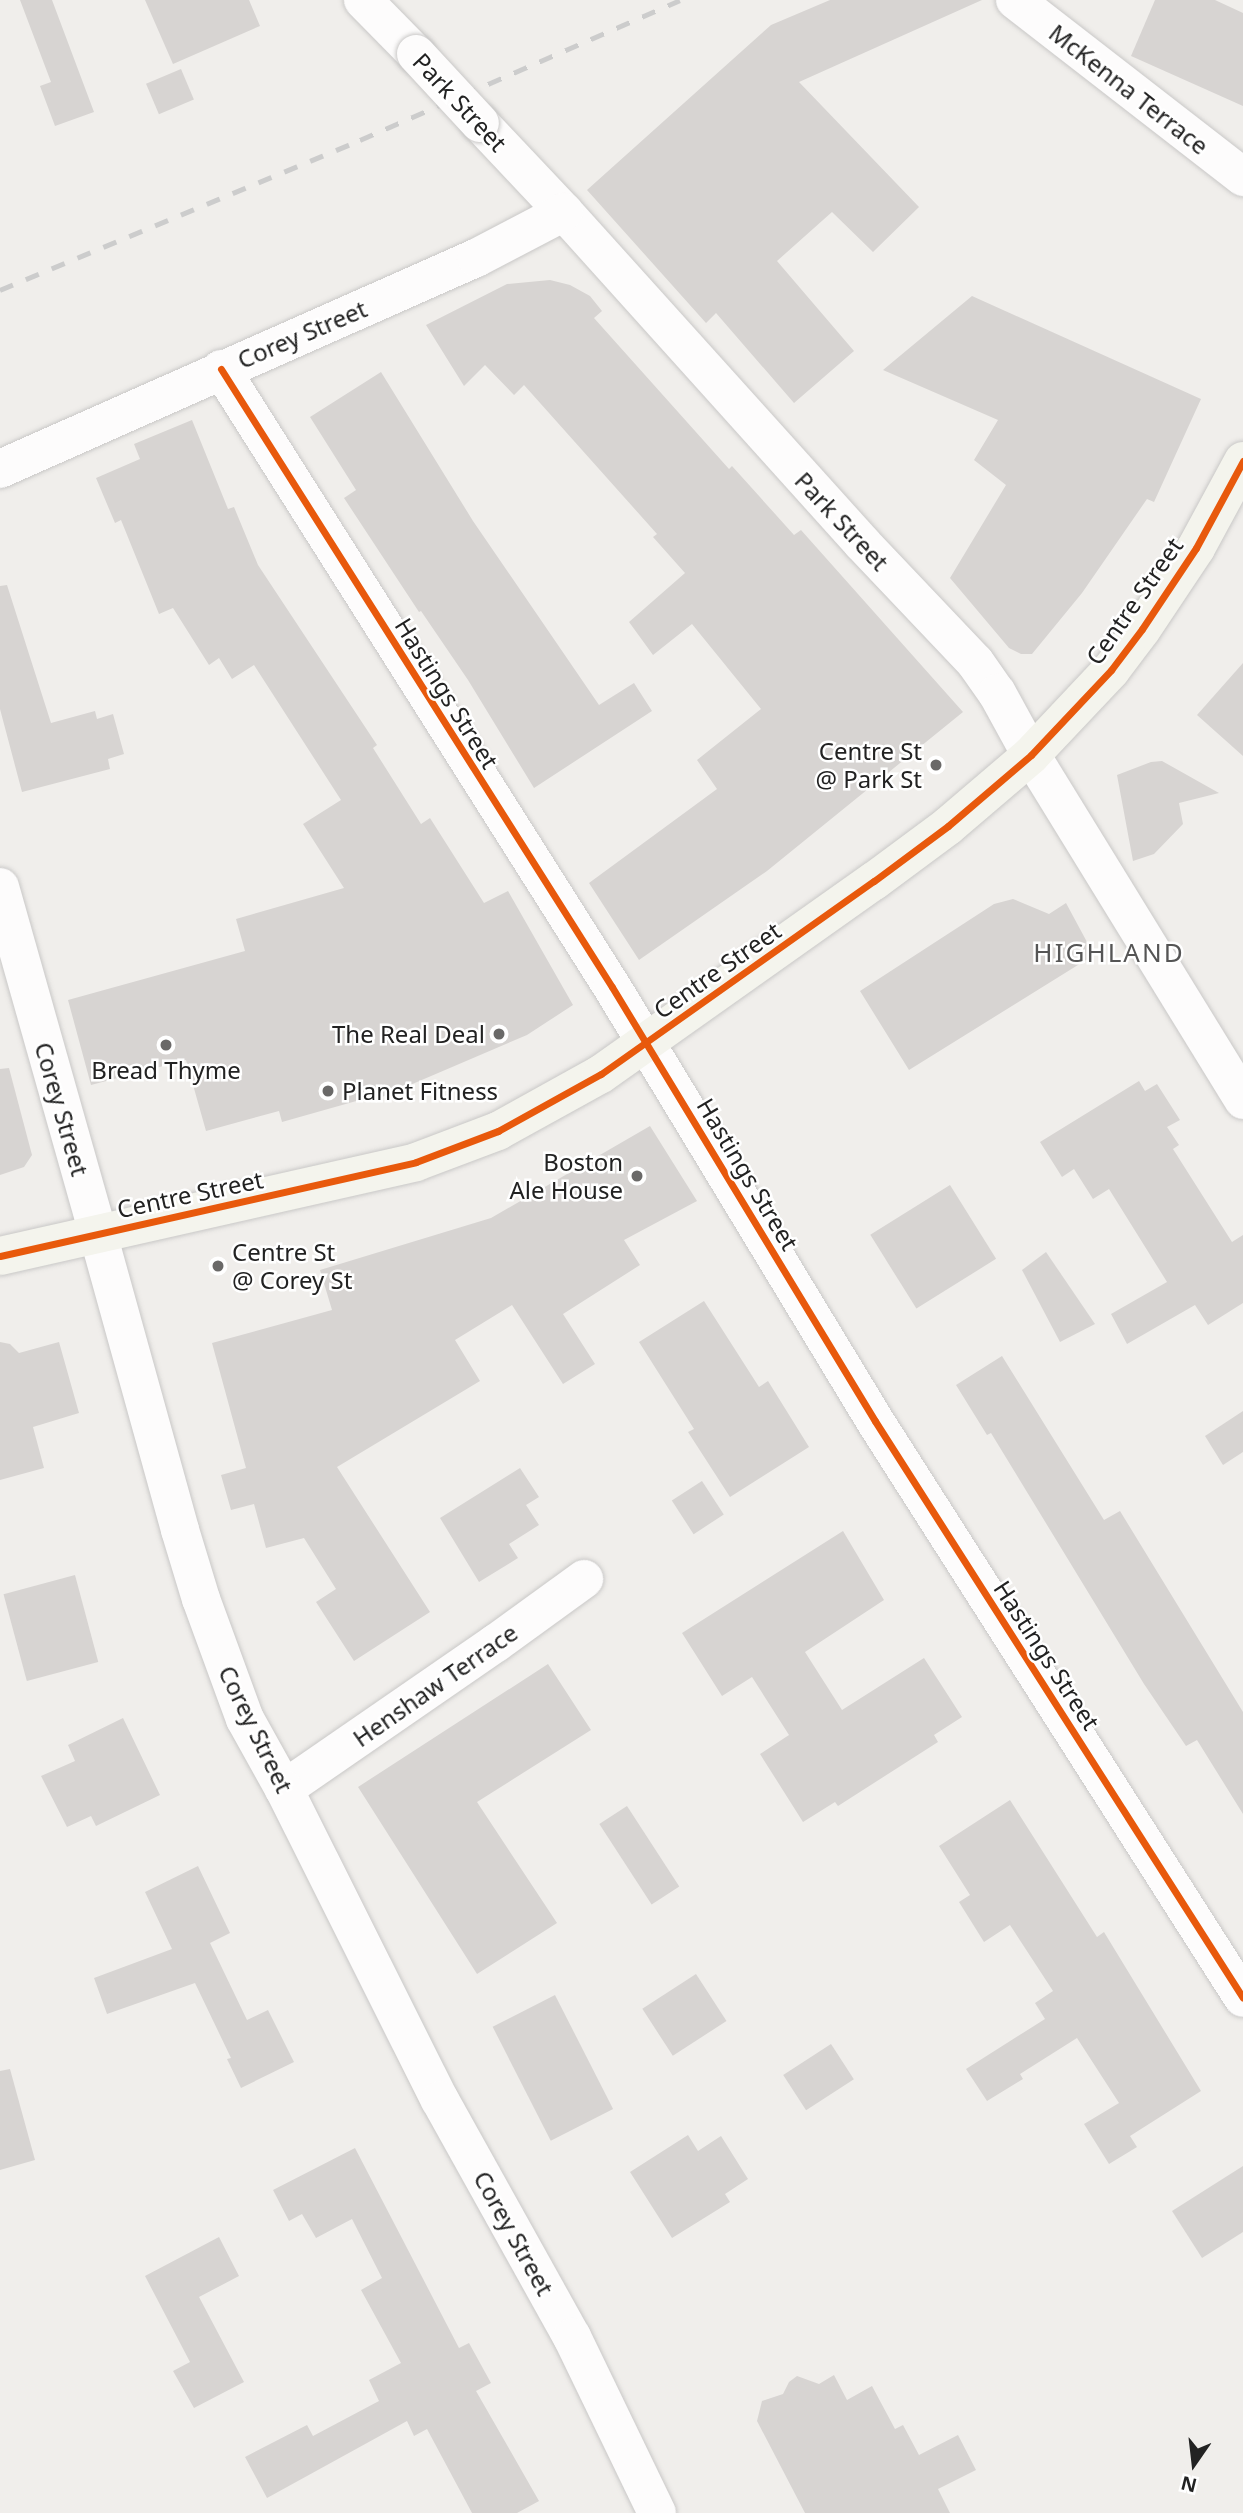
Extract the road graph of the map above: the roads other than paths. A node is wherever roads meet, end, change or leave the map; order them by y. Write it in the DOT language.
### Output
graph roads {
  1 [pos="363,0"];
  2 [pos="1016,0"];
  3 [pos="1243,177"];
  4 [pos="564,212"];
  5 [pos="221,369"];
  6 [pos="1243,461"];
  7 [pos="0,469"];
  8 [pos="1031,755"];
  9 [pos="0,887"];
  10 [pos="647,1043"];
  11 [pos="1243,1100"];
  12 [pos="98,1234"];
  13 [pos="0,1256"];
  14 [pos="584,1579"];
  15 [pos="284,1789"];
  16 [pos="1243,1998"];
  17 [pos="657,2513"];
  1 -- 4 [label="street, Park Street, bridge"];
  2 -- 3 [label="street, McKenna Terrace"];
  4 -- 5 [label="street, Corey Street"];
  4 -- 8 [label="street, Park Street"];
  5 -- 7 [label="street, Corey Street"];
  5 -- 10 [label="street, Hastings Street"];
  6 -- 8 [label="main road, Centre Street"];
  8 -- 10 [label="main road, Centre Street"];
  8 -- 11 [label="street, Park Street"];
  9 -- 12 [label="street, Corey Street"];
  10 -- 12 [label="main road, Centre Street"];
  10 -- 16 [label="street, Hastings Street"];
  12 -- 13 [label="main road, Centre Street"];
  12 -- 15 [label="street, Corey Street"];
  14 -- 15 [label="street, Henshaw Terrace"];
  15 -- 17 [label="street, Corey Street"];
}
